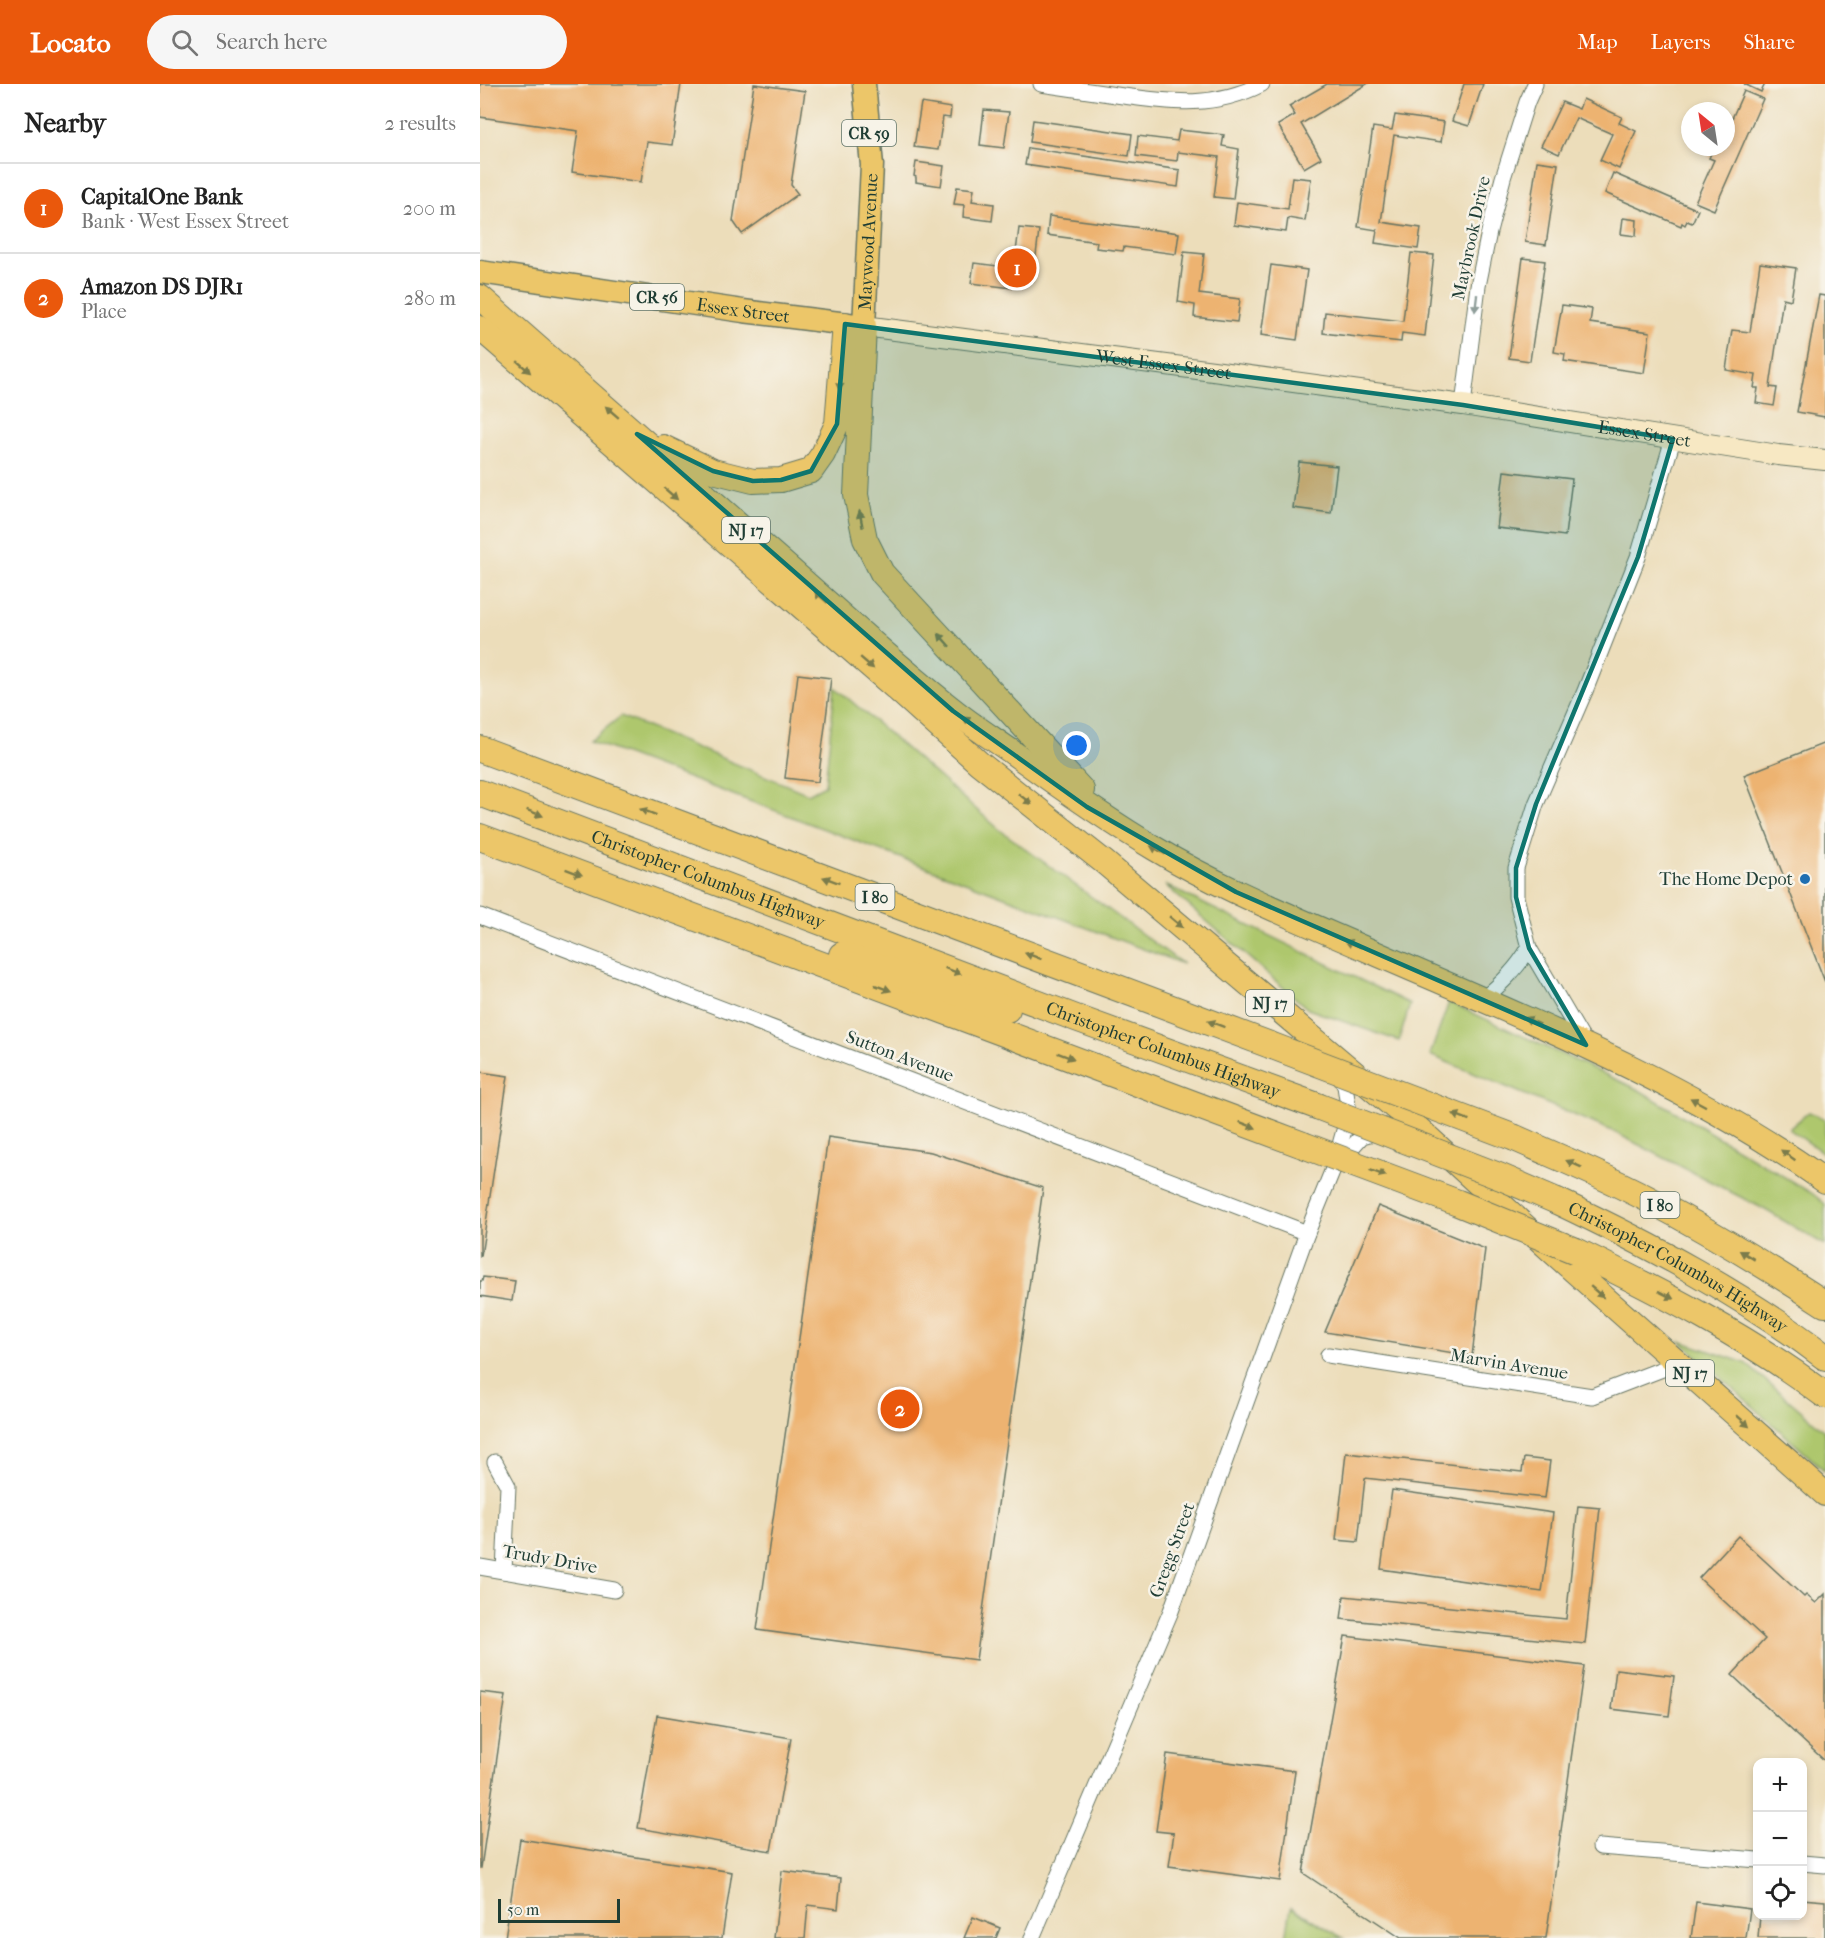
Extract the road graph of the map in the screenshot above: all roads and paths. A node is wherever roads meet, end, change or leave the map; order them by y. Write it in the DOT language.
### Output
graph roads {
  1 [pos="864,84"];
  2 [pos="1041,84"];
  3 [pos="1262,84"];
  4 [pos="1535,84"];
  5 [pos="480,272"];
  6 [pos="480,297"];
  7 [pos="854,325"];
  8 [pos="480,328"];
  9 [pos="1463,405"];
  10 [pos="637,434"];
  11 [pos="1673,439"];
  12 [pos="1825,460"];
  13 [pos="480,749"];
  14 [pos="480,793"];
  15 [pos="1112,822"];
  16 [pos="480,837"];
  17 [pos="671,908"];
  18 [pos="480,916"];
  19 [pos="1529,948"];
  20 [pos="1482,1000"];
  21 [pos="1076,1018"];
  22 [pos="1586,1045"];
  23 [pos="1323,1047"];
  24 [pos="1420,1130"];
  25 [pos="1333,1169"];
  26 [pos="1825,1181"];
  27 [pos="1307,1233"];
  28 [pos="1797,1286"];
  29 [pos="1825,1304"];
  30 [pos="1825,1310"];
  31 [pos="1328,1355"];
  32 [pos="1825,1357"];
  33 [pos="1678,1363"];
  34 [pos="1825,1395"];
  35 [pos="495,1462"];
  36 [pos="1825,1494"];
  37 [pos="480,1567"];
  38 [pos="504,1571"];
  39 [pos="614,1590"];
  40 [pos="1600,1847"];
  41 [pos="1753,1860"];
  42 [pos="1807,1863"];
  43 [pos="1825,1865"];
  44 [pos="1032,1938"];
  1 -- 7 [label="main road, Maywood Avenue / CR 59"];
  2 -- 3 [label="street"];
  4 -- 9 [label="street, Maybrook Drive, one-way"];
  5 -- 7 [label="main road, Essex Street / CR 56"];
  10 -- 6 [label="highway, NJ 17, one-way"];
  7 -- 9 [label="main road, West Essex Street / CR 56"];
  7 -- 10 [label="highway, one-way"];
  15 -- 7 [label="highway, one-way"];
  8 -- 23 [label="highway, NJ 17, one-way"];
  9 -- 11 [label="main road, Essex Street / CR 56"];
  15 -- 10 [label="highway, NJ 17, one-way"];
  11 -- 12 [label="main road, Essex Street / CR 56"];
  11 -- 19 [label="street"];
  28 -- 13 [label="highway, I 80, one-way, bridge"];
  14 -- 21 [label="highway, Christopher Columbus Highway / I 80, one-way"];
  20 -- 15 [label="highway, NJ 17, one-way"];
  16 -- 17 [label="highway, Christopher Columbus Highway, one-way"];
  17 -- 21 [label="highway"];
  17 -- 34 [label="highway, Christopher Columbus Highway, one-way, bridge"];
  18 -- 27 [label="street, Sutton Avenue"];
  19 -- 20 [label="street"];
  19 -- 22 [label="street"];
  22 -- 20 [label="highway, NJ 17, one-way"];
  21 -- 32 [label="highway, Christopher Columbus Highway / I 80, bridge"];
  26 -- 22 [label="highway, NJ 17, one-way"];
  23 -- 24 [label="highway, NJ 17"];
  23 -- 25 [label="street, Gregg Street"];
  24 -- 25 [label="street, Gregg Street"];
  24 -- 33 [label="highway, NJ 17, one-way"];
  25 -- 27 [label="street, Gregg Street"];
  27 -- 44 [label="street, Gregg Street"];
  28 -- 29 [label="highway, I 80"];
  28 -- 30 [label="highway, I 80"];
  31 -- 33 [label="street, Marvin Avenue"];
  33 -- 36 [label="highway, NJ 17, one-way"];
  35 -- 38 [label="street"];
  37 -- 38 [label="street, Trudy Drive"];
  38 -- 39 [label="street, Trudy Drive"];
  40 -- 41 [label="street"];
  42 -- 43 [label="street"];
}
